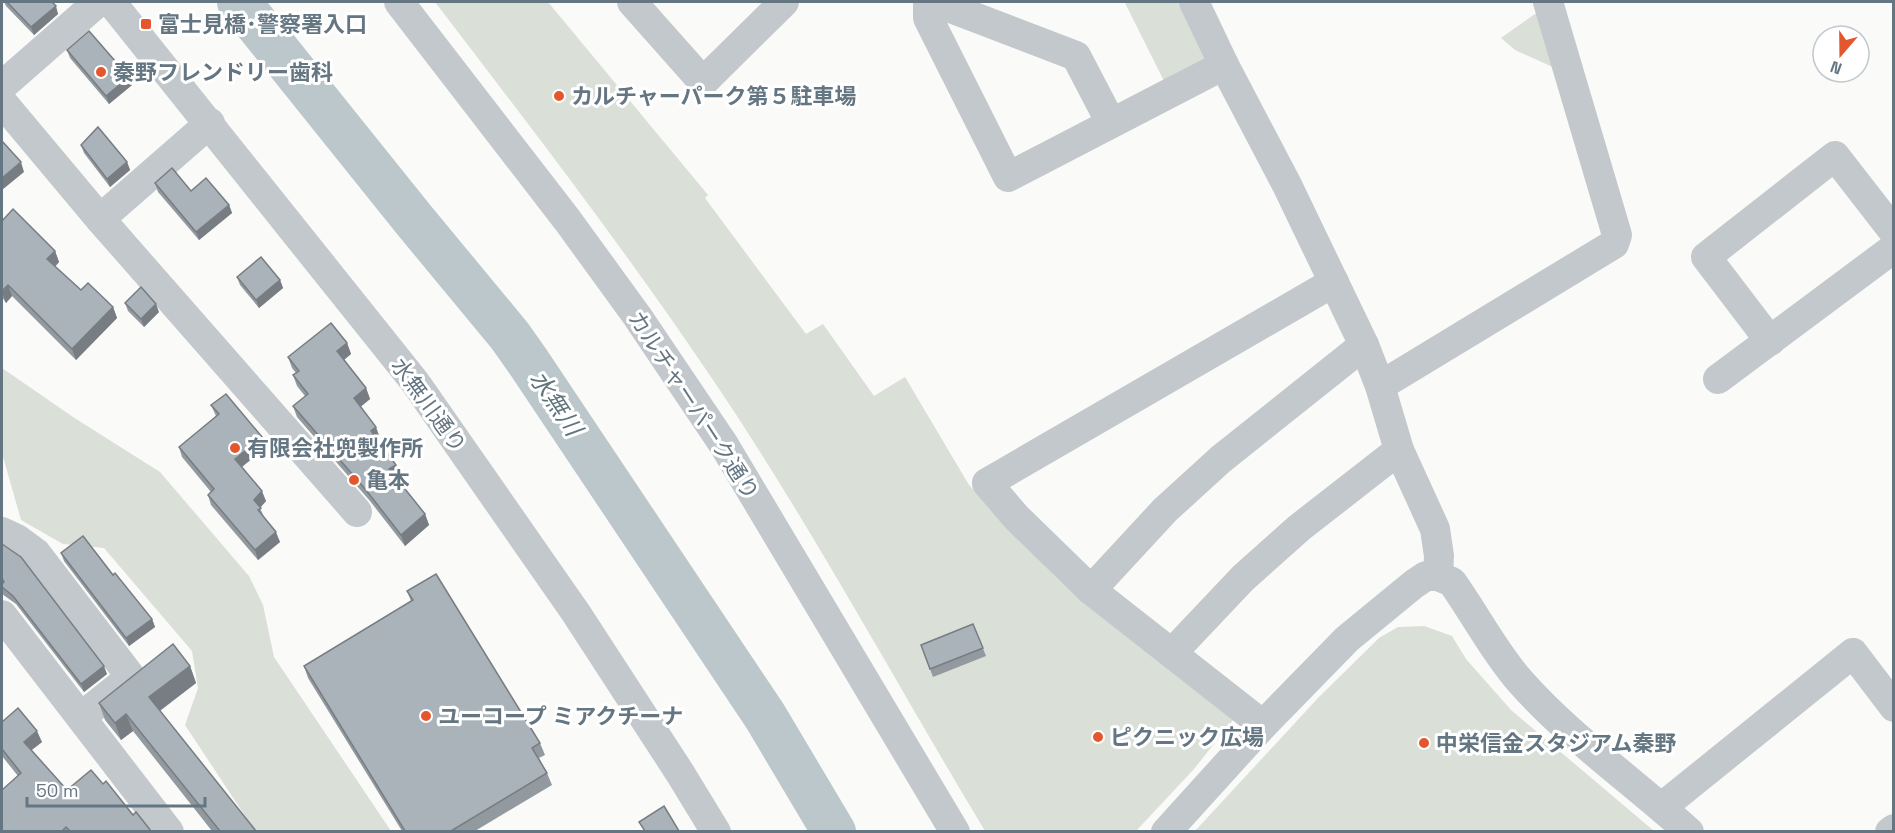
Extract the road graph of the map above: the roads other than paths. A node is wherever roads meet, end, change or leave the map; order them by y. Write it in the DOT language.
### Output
graph roads {
  1 [pos="98,2"];
  2 [pos="111,2"];
  3 [pos="399,2"];
  4 [pos="632,2"];
  5 [pos="784,2"];
  6 [pos="928,2"];
  7 [pos="935,2"];
  8 [pos="1194,2"];
  9 [pos="1548,2"];
  10 [pos="1224,65"];
  11 [pos="2,86"];
  12 [pos="2,102"];
  13 [pos="210,123"];
  14 [pos="1111,123"];
  15 [pos="100,219"];
  16 [pos="1893,232"];
  17 [pos="1893,248"];
  18 [pos="1334,282"];
  19 [pos="1770,341"];
  20 [pos="1364,345"];
  21 [pos="1718,379"];
  22 [pos="1380,386"];
  23 [pos="1399,450"];
  24 [pos="357,512"];
  25 [pos="2,532"];
  26 [pos="1438,576"];
  27 [pos="1091,590"];
  28 [pos="2,615"];
  29 [pos="1172,653"];
  30 [pos="1893,707"];
  31 [pos="81,717"];
  32 [pos="1263,725"];
  33 [pos="1662,807"];
  34 [pos="170,831"];
  35 [pos="716,831"];
  36 [pos="955,831"];
  37 [pos="1166,831"];
  38 [pos="1689,831"];
  1 -- 11 [label="street"];
  2 -- 13 [label="street, 水無川通り"];
  3 -- 36 [label="street, カルチャーパーク通り"];
  4 -- 5 [label="street"];
  6 -- 14 [label="street"];
  7 -- 14 [label="street"];
  8 -- 10 [label="street"];
  9 -- 22 [label="street"];
  10 -- 14 [label="street"];
  10 -- 18 [label="street"];
  12 -- 15 [label="street"];
  13 -- 15 [label="street"];
  13 -- 35 [label="street, 水無川通り"];
  15 -- 24 [label="street"];
  16 -- 19 [label="street"];
  17 -- 19 [label="street"];
  18 -- 20 [label="street"];
  18 -- 27 [label="street"];
  19 -- 21 [label="street"];
  20 -- 22 [label="street"];
  20 -- 27 [label="street"];
  22 -- 23 [label="street"];
  23 -- 26 [label="street"];
  23 -- 29 [label="street"];
  25 -- 31 [label="street"];
  26 -- 32 [label="street"];
  26 -- 33 [label="street"];
  27 -- 29 [label="street"];
  28 -- 31 [label="street"];
  29 -- 32 [label="street"];
  30 -- 33 [label="street"];
  31 -- 34 [label="street"];
  32 -- 37 [label="street"];
  33 -- 38 [label="street"];
}
